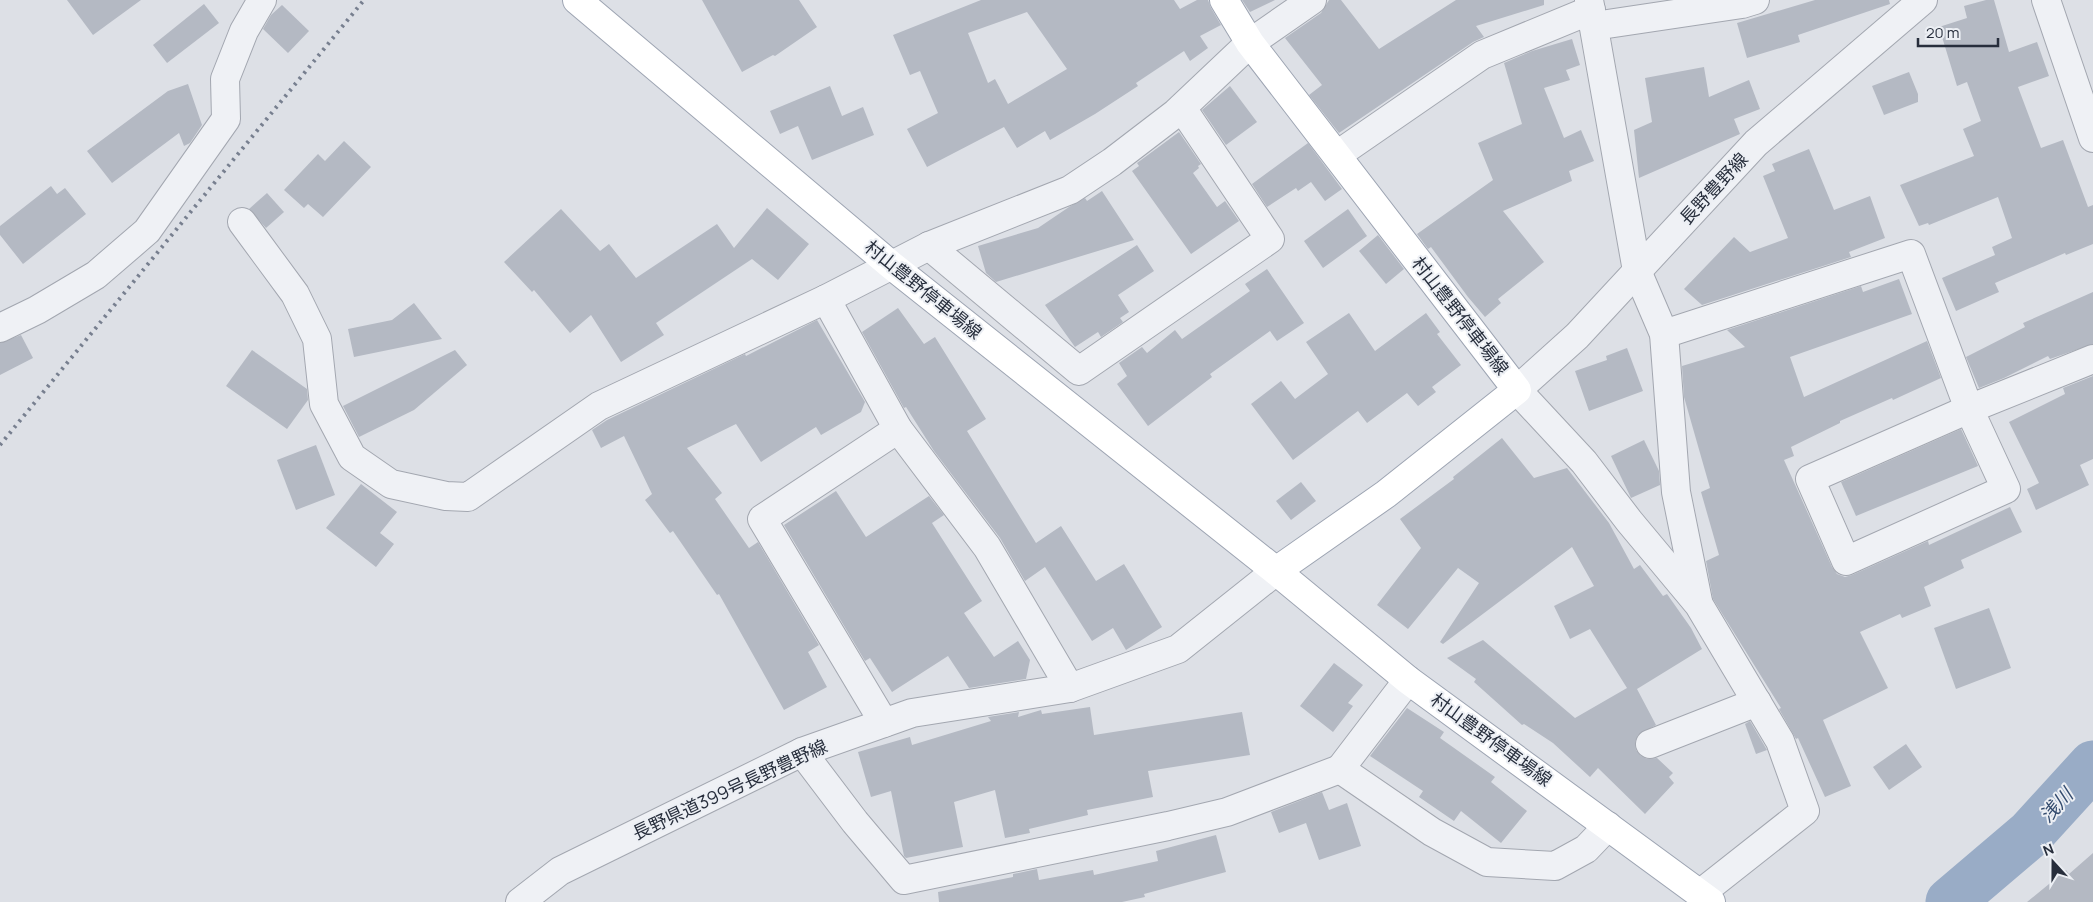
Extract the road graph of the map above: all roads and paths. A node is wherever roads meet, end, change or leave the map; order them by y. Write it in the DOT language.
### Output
graph roads {
  1 [pos="262,0"];
  2 [pos="577,0"];
  3 [pos="1224,0"];
  4 [pos="1312,0"];
  5 [pos="1755,0"];
  6 [pos="1923,0"];
  7 [pos="2046,0"];
  8 [pos="1591,12"];
  9 [pos="1250,43"];
  10 [pos="1182,108"];
  11 [pos="2093,138"];
  12 [pos="1337,155"];
  13 [pos="242,222"];
  14 [pos="929,246"];
  15 [pos="890,265"];
  16 [pos="1637,271"];
  17 [pos="826,299"];
  18 [pos="0,328"];
  19 [pos="1664,334"];
  20 [pos="2093,358"];
  21 [pos="1517,390"];
  22 [pos="1969,409"];
  23 [pos="898,429"];
  24 [pos="1276,571"];
  25 [pos="1699,605"];
  26 [pos="1408,680"];
  27 [pos="1070,688"];
  28 [pos="1757,702"];
  29 [pos="884,723"];
  30 [pos="1650,744"];
  31 [pos="802,752"];
  32 [pos="1340,769"];
  33 [pos="1608,826"];
  34 [pos="1706,897"];
  35 [pos="520,902"];
  1 -- 18 [label="street"];
  2 -- 15 [label="main road, 村山豊野停車場線"];
  3 -- 9 [label="main road, 村山豊野停車場線"];
  4 -- 9 [label="street"];
  5 -- 8 [label="street"];
  6 -- 16 [label="street, 長野豊野線"];
  7 -- 11 [label="street"];
  8 -- 12 [label="street"];
  8 -- 16 [label="street"];
  9 -- 10 [label="street"];
  9 -- 12 [label="main road, 村山豊野停車場線"];
  10 -- 14 [label="street"];
  10 -- 14 [label="street"];
  12 -- 21 [label="main road, 村山豊野停車場線"];
  13 -- 17 [label="street"];
  14 -- 15 [label="street"];
  15 -- 17 [label="street"];
  15 -- 24 [label="main road, 村山豊野停車場線"];
  16 -- 19 [label="street"];
  16 -- 21 [label="street, 長野豊野線"];
  17 -- 23 [label="street"];
  19 -- 22 [label="street"];
  19 -- 25 [label="street"];
  20 -- 22 [label="street"];
  21 -- 24 [label="main road, 村山豊野停車場線"];
  21 -- 25 [label="street"];
  22 -- 22 [label="street"];
  23 -- 27 [label="street"];
  23 -- 29 [label="street"];
  24 -- 26 [label="main road, 村山豊野停車場線"];
  24 -- 27 [label="street, 長野県道399号長野豊野線"];
  25 -- 28 [label="street"];
  26 -- 32 [label="street"];
  26 -- 33 [label="main road, 村山豊野停車場線"];
  27 -- 29 [label="street, 長野県道399号長野豊野線"];
  28 -- 30 [label="street"];
  28 -- 34 [label="street"];
  29 -- 31 [label="street, 長野県道399号長野豊野線"];
  31 -- 32 [label="street"];
  31 -- 35 [label="street, 長野県道399号長野豊野線"];
  32 -- 33 [label="street"];
  33 -- 34 [label="main road, 村山豊野停車場線"];
}
